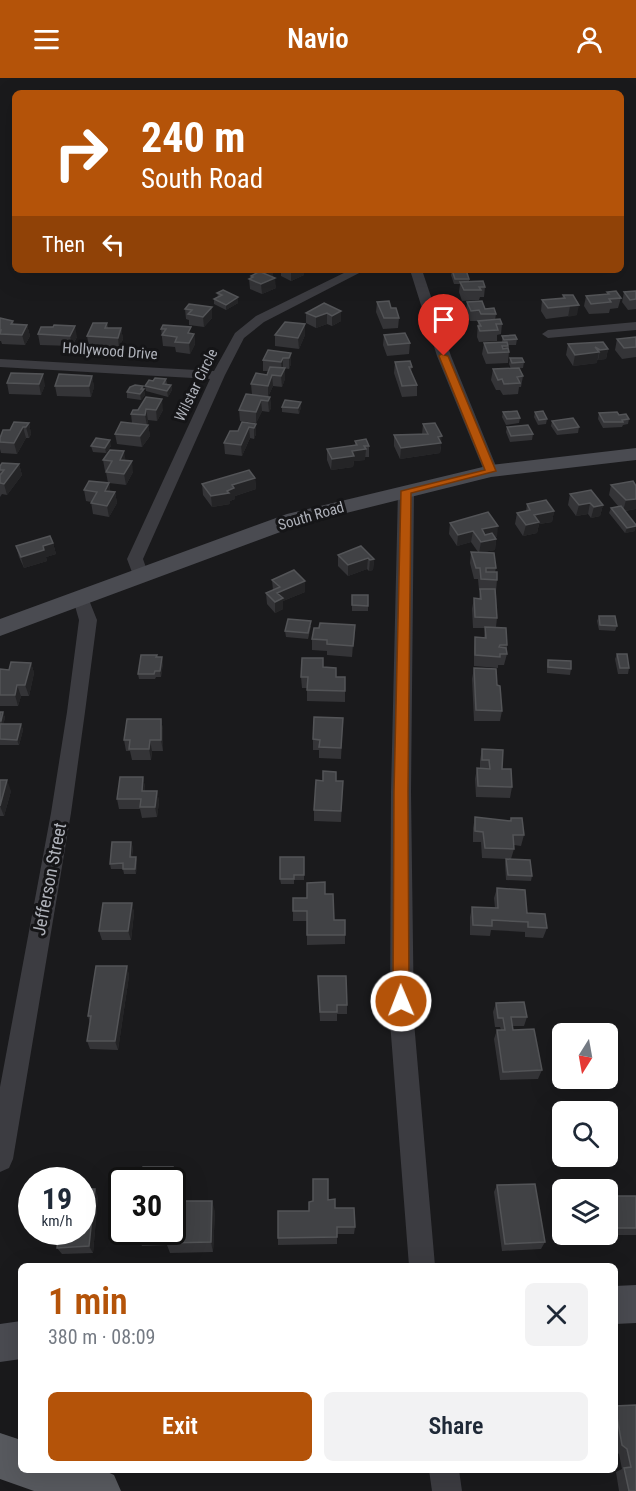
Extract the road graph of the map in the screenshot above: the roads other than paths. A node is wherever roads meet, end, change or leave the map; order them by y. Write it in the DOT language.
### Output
graph roads {
  1 [pos="354,273"];
  2 [pos="417,273"];
  3 [pos="636,326"];
  4 [pos="548,334"];
  5 [pos="0,363"];
  6 [pos="218,375"];
  7 [pos="636,454"];
  8 [pos="491,471"];
  9 [pos="406,491"];
  10 [pos="141,576"];
  11 [pos="81,599"];
  12 [pos="0,628"];
  13 [pos="0,1160"];
  14 [pos="422,1263"];
  15 [pos="636,1304"];
  16 [pos="618,1305"];
  17 [pos="18,1340"];
  18 [pos="0,1343"];
  19 [pos="0,1456"];
  20 [pos="18,1462"];
  21 [pos="47,1473"];
  22 [pos="444,1473"];
  23 [pos="98,1491"];
  24 [pos="447,1491"];
  1 -- 6 [label="street, Wilstar Circle"];
  2 -- 8 [label="street"];
  3 -- 4 [label="street"];
  5 -- 6 [label="street, Hollywood Drive"];
  6 -- 10 [label="street, Wilstar Circle"];
  7 -- 8 [label="main road, South Road"];
  8 -- 9 [label="main road, South Road"];
  9 -- 10 [label="main road, South Road"];
  9 -- 14 [label="street"];
  10 -- 11 [label="main road, South Road"];
  11 -- 12 [label="main road, South Road"];
  11 -- 13 [label="street, Jefferson Street"];
  15 -- 16 [label="main road"];
  17 -- 18 [label="main road"];
  19 -- 20 [label="main road"];
  21 -- 23 [label="main road"];
  22 -- 24 [label="street"];
}
